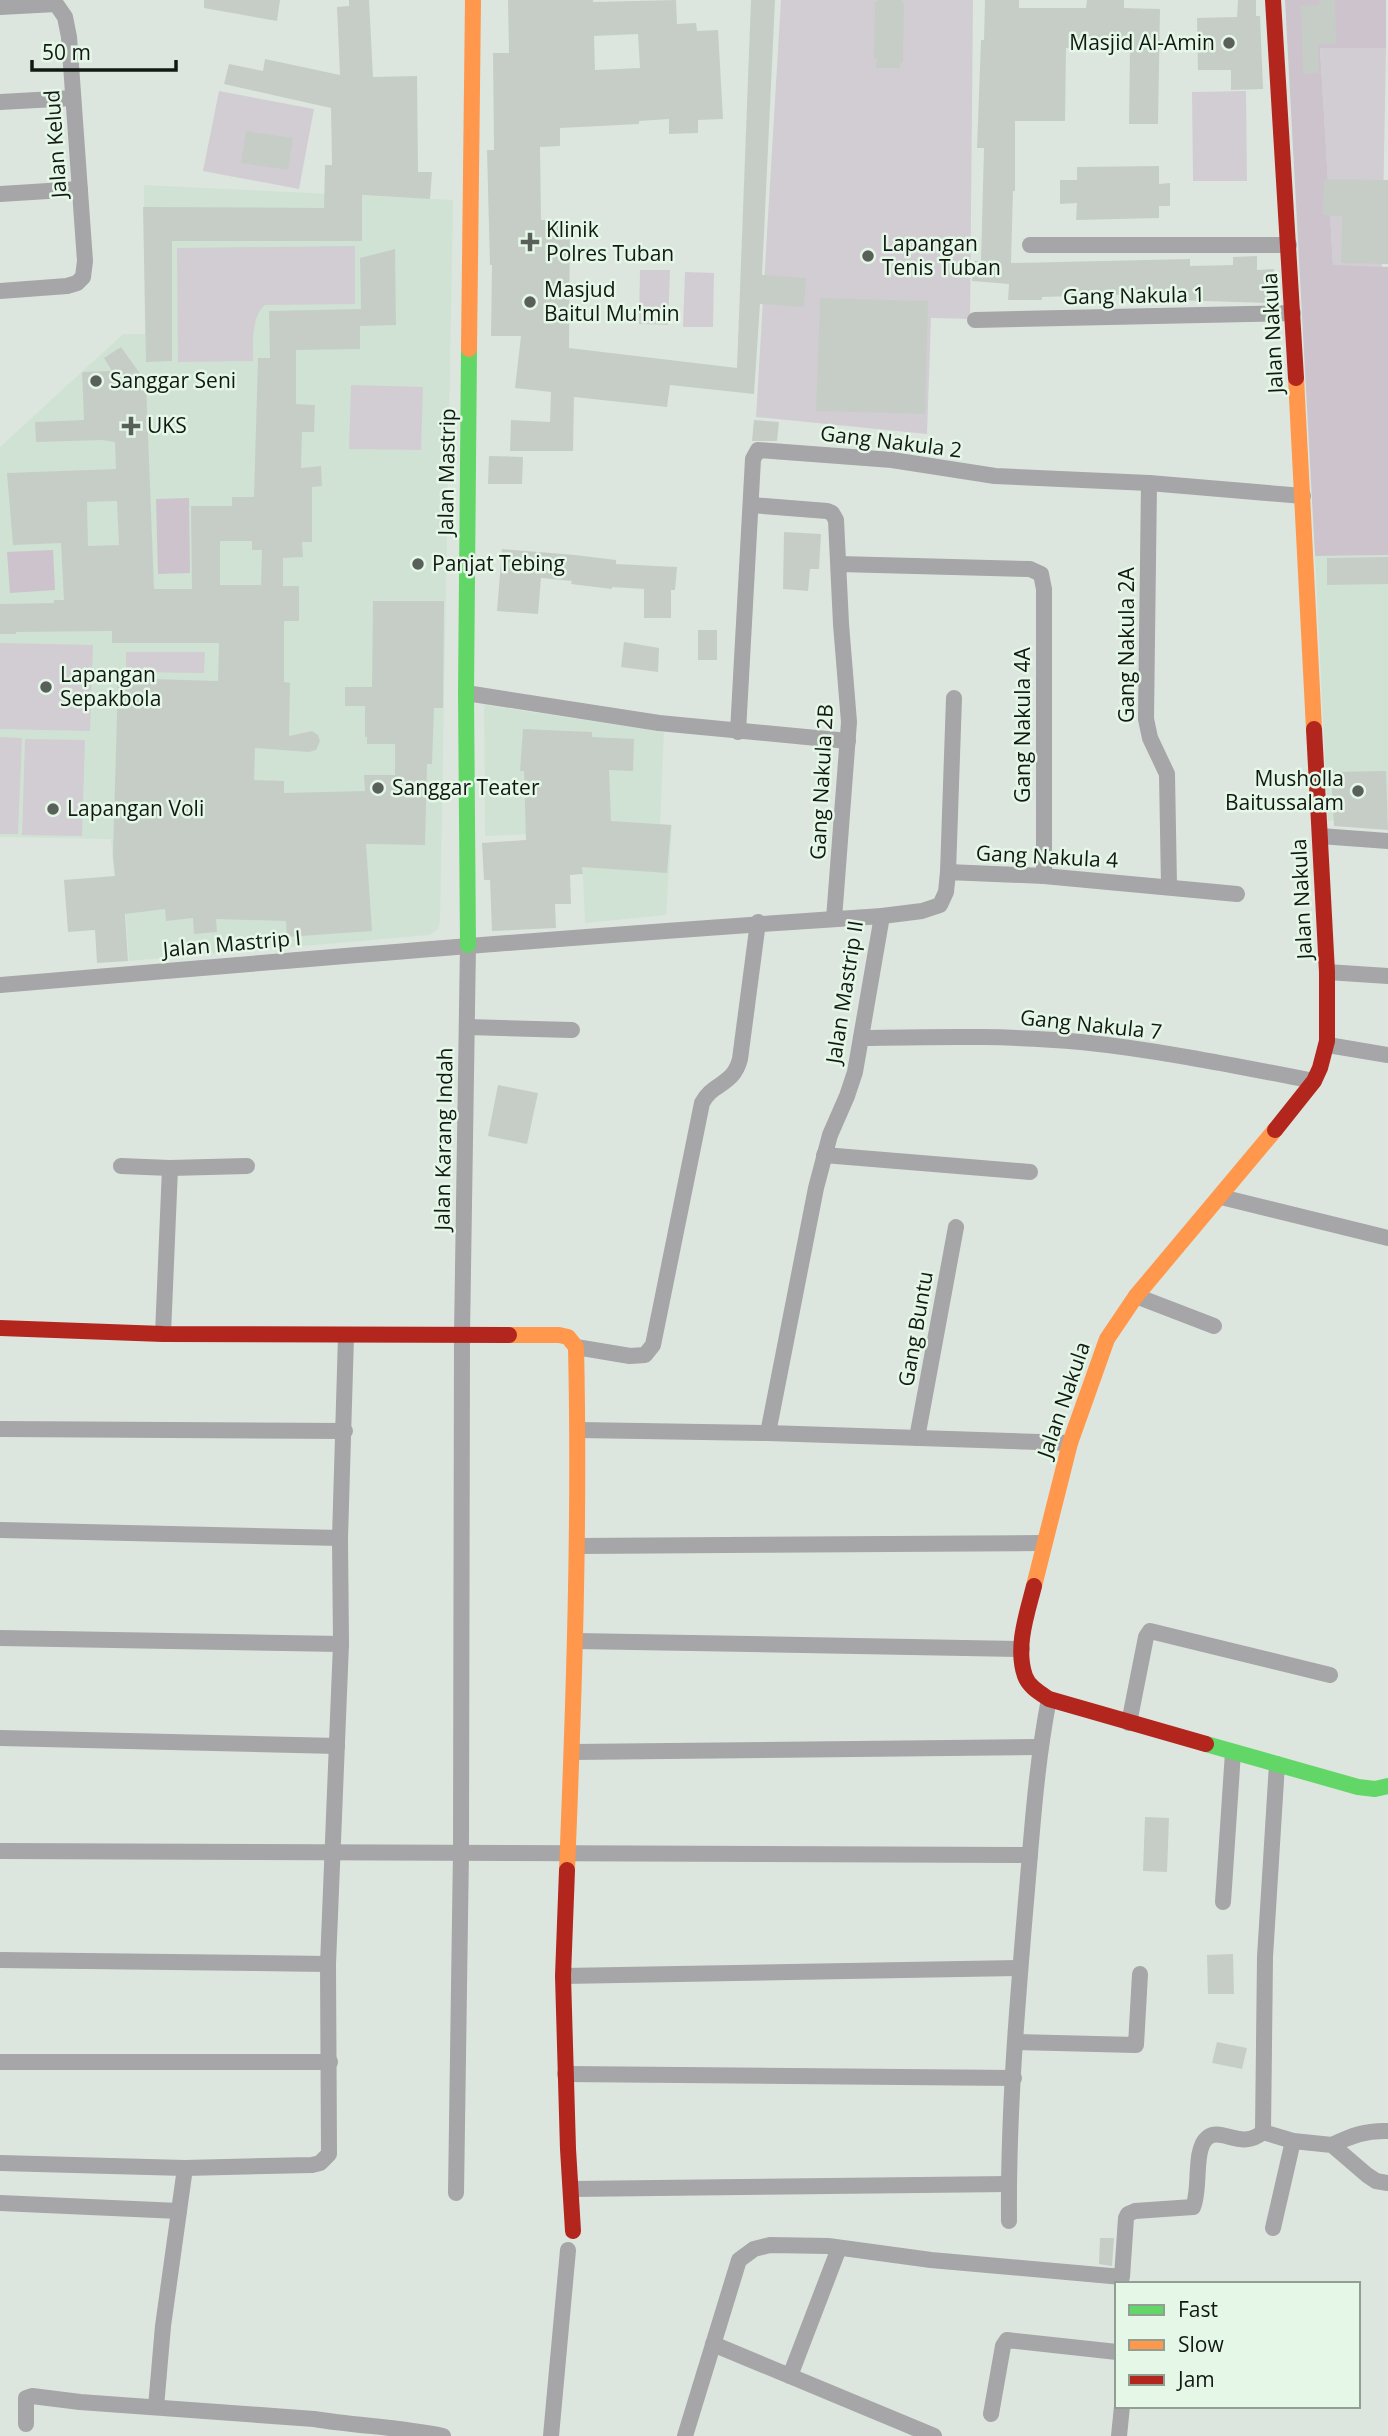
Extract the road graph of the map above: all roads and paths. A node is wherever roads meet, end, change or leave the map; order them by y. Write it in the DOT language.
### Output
graph roads {
  1 [pos="473,0"];
  2 [pos="1273,0"];
  3 [pos="0,7"];
  4 [pos="74,97"];
  5 [pos="0,102"];
  6 [pos="80,189"];
  7 [pos="0,194"];
  8 [pos="1030,245"];
  9 [pos="1289,245"];
  10 [pos="0,291"];
  11 [pos="1293,313"];
  12 [pos="975,320"];
  13 [pos="1149,483"];
  14 [pos="1303,496"];
  15 [pos="751,505"];
  16 [pos="839,564"];
  17 [pos="466,693"];
  18 [pos="954,698"];
  19 [pos="738,732"];
  20 [pos="848,741"];
  21 [pos="1320,836"];
  22 [pos="1388,841"];
  23 [pos="948,872"];
  24 [pos="1044,876"];
  25 [pos="1169,886"];
  26 [pos="1237,894"];
  27 [pos="882,916"];
  28 [pos="834,919"];
  29 [pos="758,922"];
  30 [pos="468,945"];
  31 [pos="1327,972"];
  32 [pos="1388,976"];
  33 [pos="0,985"];
  34 [pos="467,1027"];
  35 [pos="572,1030"];
  36 [pos="862,1038"];
  37 [pos="1328,1045"];
  38 [pos="1388,1055"];
  39 [pos="1314,1080"];
  40 [pos="824,1155"];
  41 [pos="121,1166"];
  42 [pos="247,1166"];
  43 [pos="170,1168"];
  44 [pos="1030,1172"];
  45 [pos="1221,1197"];
  46 [pos="956,1227"];
  47 [pos="1388,1238"];
  48 [pos="1136,1296"];
  49 [pos="1214,1326"];
  50 [pos="0,1328"];
  51 [pos="163,1334"];
  52 [pos="462,1334"];
  53 [pos="346,1336"];
  54 [pos="576,1347"];
  55 [pos="0,1429"];
  56 [pos="578,1430"];
  57 [pos="345,1431"];
  58 [pos="768,1433"];
  59 [pos="918,1438"];
  60 [pos="1070,1443"];
  61 [pos="0,1530"];
  62 [pos="340,1538"];
  63 [pos="1042,1543"];
  64 [pos="577,1546"];
  65 [pos="0,1638"];
  66 [pos="576,1641"];
  67 [pos="341,1644"];
  68 [pos="1022,1649"];
  69 [pos="1329,1675"];
  70 [pos="1049,1699"];
  71 [pos="1129,1723"];
  72 [pos="0,1738"];
  73 [pos="337,1746"];
  74 [pos="1040,1747"];
  75 [pos="573,1752"];
  76 [pos="1233,1752"];
  77 [pos="1276,1764"];
  78 [pos="1388,1786"];
  79 [pos="0,1851"];
  80 [pos="461,1851"];
  81 [pos="334,1852"];
  82 [pos="569,1853"];
  83 [pos="1030,1855"];
  84 [pos="1223,1902"];
  85 [pos="0,1960"];
  86 [pos="328,1964"];
  87 [pos="1020,1968"];
  88 [pos="1140,1974"];
  89 [pos="563,1976"];
  90 [pos="1016,2042"];
  91 [pos="0,2062"];
  92 [pos="330,2062"];
  93 [pos="565,2074"];
  94 [pos="1014,2078"];
  95 [pos="1388,2131"];
  96 [pos="1263,2132"];
  97 [pos="1293,2141"];
  98 [pos="1332,2146"];
  99 [pos="0,2163"];
  100 [pos="186,2168"];
  101 [pos="1388,2183"];
  102 [pos="1009,2184"];
  103 [pos="571,2189"];
  104 [pos="456,2193"];
  105 [pos="0,2203"];
  106 [pos="179,2211"];
  107 [pos="1009,2221"];
  108 [pos="1273,2228"];
  109 [pos="573,2231"];
  110 [pos="838,2248"];
  111 [pos="568,2250"];
  112 [pos="1123,2280"];
  113 [pos="713,2344"];
  114 [pos="1115,2352"];
  115 [pos="790,2376"];
  116 [pos="156,2407"];
  117 [pos="1122,2408"];
  118 [pos="990,2414"];
  119 [pos="26,2424"];
  120 [pos="443,2436"];
  121 [pos="551,2436"];
  122 [pos="685,2436"];
  123 [pos="934,2436"];
  124 [pos="1119,2436"];
  1 -- 17 [label="street, Jalan Mastrip"];
  2 -- 9 [label="street, Jalan Nakula"];
  3 -- 4 [label="street, Jalan Kelud"];
  4 -- 5 [label="street"];
  4 -- 6 [label="street, Jalan Kelud"];
  6 -- 7 [label="street"];
  6 -- 10 [label="street, Jalan Kelud"];
  8 -- 9 [label="street"];
  9 -- 11 [label="street, Jalan Nakula"];
  11 -- 12 [label="street, Gang Nakula 1"];
  11 -- 14 [label="street, Jalan Nakula"];
  13 -- 14 [label="street, Gang Nakula 2"];
  13 -- 15 [label="street, Gang Nakula 2"];
  13 -- 25 [label="street, Gang Nakula 2A"];
  14 -- 21 [label="street, Jalan Nakula"];
  15 -- 16 [label="street, Gang Nakula 2B"];
  15 -- 19 [label="street, Gang Nakula 2"];
  16 -- 20 [label="street, Gang Nakula 2B"];
  16 -- 24 [label="street, Gang Nakula 4A"];
  17 -- 19 [label="street"];
  17 -- 30 [label="street, Jalan Mastrip"];
  18 -- 23 [label="street"];
  19 -- 20 [label="street"];
  20 -- 28 [label="street, Gang Nakula 2B"];
  21 -- 22 [label="street"];
  21 -- 31 [label="street, Jalan Nakula"];
  23 -- 24 [label="street, Gang Nakula 4"];
  23 -- 27 [label="street, Gang Nakula 4"];
  24 -- 25 [label="street, Gang Nakula 4"];
  25 -- 26 [label="street, Gang Nakula 4"];
  27 -- 28 [label="street, Jalan Mastrip II"];
  27 -- 36 [label="street, Jalan Mastrip II"];
  28 -- 29 [label="street, Jalan Mastrip II"];
  29 -- 30 [label="street, Jalan Mastrip II"];
  29 -- 54 [label="street"];
  30 -- 33 [label="street, Jalan Mastrip I"];
  30 -- 34 [label="street, Jalan Karang Indah"];
  31 -- 32 [label="street"];
  31 -- 37 [label="street, Jalan Nakula"];
  34 -- 35 [label="street"];
  34 -- 52 [label="street, Jalan Karang Indah"];
  36 -- 39 [label="street, Gang Nakula 7"];
  36 -- 40 [label="street, Jalan Mastrip II"];
  37 -- 38 [label="street"];
  37 -- 39 [label="street, Jalan Nakula"];
  39 -- 45 [label="street, Jalan Nakula"];
  40 -- 44 [label="street"];
  40 -- 58 [label="street, Jalan Mastrip II"];
  41 -- 43 [label="street"];
  42 -- 43 [label="street"];
  43 -- 51 [label="street"];
  45 -- 47 [label="street"];
  45 -- 48 [label="street, Jalan Nakula"];
  46 -- 59 [label="street, Gang Buntu"];
  48 -- 49 [label="street"];
  48 -- 60 [label="street, Jalan Nakula"];
  50 -- 51 [label="street"];
  51 -- 53 [label="street"];
  52 -- 53 [label="street"];
  52 -- 54 [label="street"];
  52 -- 80 [label="street, Jalan Karang Indah"];
  53 -- 57 [label="street"];
  54 -- 56 [label="street"];
  55 -- 57 [label="street"];
  56 -- 58 [label="street"];
  56 -- 64 [label="street"];
  57 -- 62 [label="street"];
  58 -- 59 [label="street"];
  59 -- 60 [label="street"];
  60 -- 63 [label="street, Jalan Nakula"];
  61 -- 62 [label="street"];
  62 -- 67 [label="street"];
  63 -- 64 [label="street"];
  63 -- 68 [label="street, Jalan Nakula"];
  64 -- 66 [label="street"];
  65 -- 67 [label="street"];
  66 -- 68 [label="street"];
  66 -- 75 [label="street"];
  67 -- 73 [label="street"];
  68 -- 70 [label="street, Jalan Nakula"];
  69 -- 71 [label="street"];
  70 -- 71 [label="street"];
  70 -- 74 [label="street"];
  71 -- 76 [label="street"];
  72 -- 73 [label="street"];
  73 -- 81 [label="street"];
  74 -- 75 [label="street"];
  74 -- 83 [label="street"];
  75 -- 82 [label="street"];
  76 -- 77 [label="street"];
  76 -- 84 [label="street"];
  77 -- 78 [label="street"];
  77 -- 96 [label="street"];
  79 -- 81 [label="street"];
  80 -- 81 [label="street"];
  80 -- 82 [label="street"];
  80 -- 104 [label="street, Jalan Karang Indah"];
  81 -- 86 [label="street"];
  82 -- 83 [label="street"];
  82 -- 89 [label="street"];
  83 -- 87 [label="street"];
  85 -- 86 [label="street"];
  86 -- 92 [label="street"];
  87 -- 89 [label="street"];
  87 -- 90 [label="street"];
  88 -- 90 [label="street"];
  89 -- 93 [label="street"];
  90 -- 94 [label="street"];
  91 -- 92 [label="street"];
  92 -- 100 [label="street"];
  93 -- 94 [label="street"];
  93 -- 103 [label="street"];
  94 -- 102 [label="street"];
  95 -- 98 [label="street"];
  96 -- 97 [label="street"];
  96 -- 112 [label="street"];
  97 -- 98 [label="street"];
  97 -- 108 [label="street"];
  98 -- 101 [label="street"];
  99 -- 100 [label="street"];
  100 -- 106 [label="street"];
  102 -- 103 [label="street"];
  102 -- 107 [label="street"];
  103 -- 109 [label="street"];
  105 -- 106 [label="street"];
  106 -- 116 [label="street"];
  110 -- 112 [label="street"];
  110 -- 113 [label="street"];
  110 -- 115 [label="street"];
  111 -- 121 [label="street"];
  113 -- 115 [label="street"];
  113 -- 122 [label="street"];
  114 -- 118 [label="street"];
  115 -- 123 [label="street"];
  116 -- 119 [label="street"];
  116 -- 120 [label="street"];
  117 -- 124 [label="street"];
}
